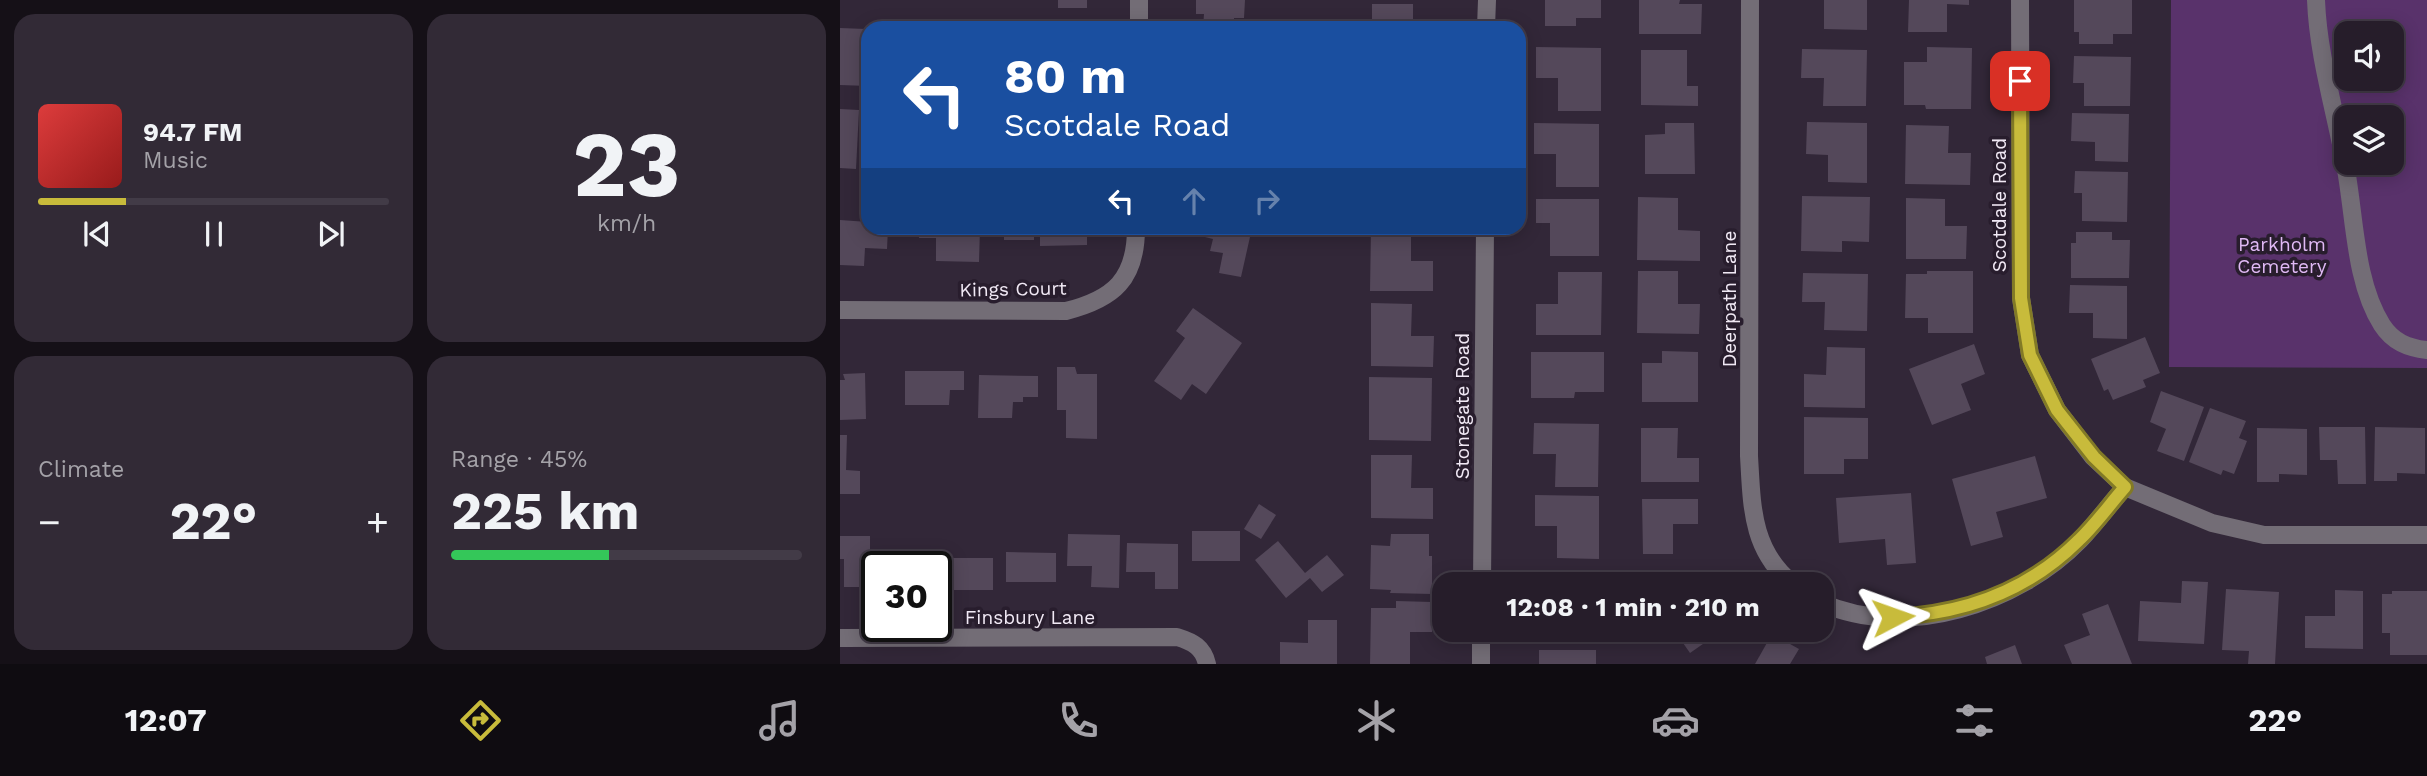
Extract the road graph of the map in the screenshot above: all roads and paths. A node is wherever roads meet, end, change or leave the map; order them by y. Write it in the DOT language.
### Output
graph roads {
  1 [pos="1139,0"];
  2 [pos="1487,0"];
  3 [pos="1750,0"];
  4 [pos="2020,0"];
  5 [pos="2316,0"];
  6 [pos="1139,21"];
  7 [pos="1486,21"];
  8 [pos="1136,235"];
  9 [pos="1485,235"];
  10 [pos="840,310"];
  11 [pos="2427,350"];
  12 [pos="2125,487"];
  13 [pos="2427,535"];
  14 [pos="1482,572"];
  15 [pos="1781,572"];
  16 [pos="1834,608"];
  17 [pos="840,638"];
  18 [pos="1481,642"];
  19 [pos="1208,664"];
  20 [pos="1481,664"];
  1 -- 6 [label="street"];
  2 -- 7 [label="street"];
  3 -- 15 [label="street, Deerpath Lane"];
  4 -- 12 [label="street, Scotdale Road"];
  5 -- 11 [label="street"];
  8 -- 10 [label="street, Kings Court"];
  9 -- 14 [label="street, Stonegate Road"];
  12 -- 13 [label="street, Scotdale Road"];
  12 -- 16 [label="street"];
  17 -- 19 [label="street, Finsbury Lane"];
  18 -- 20 [label="street"];
}
